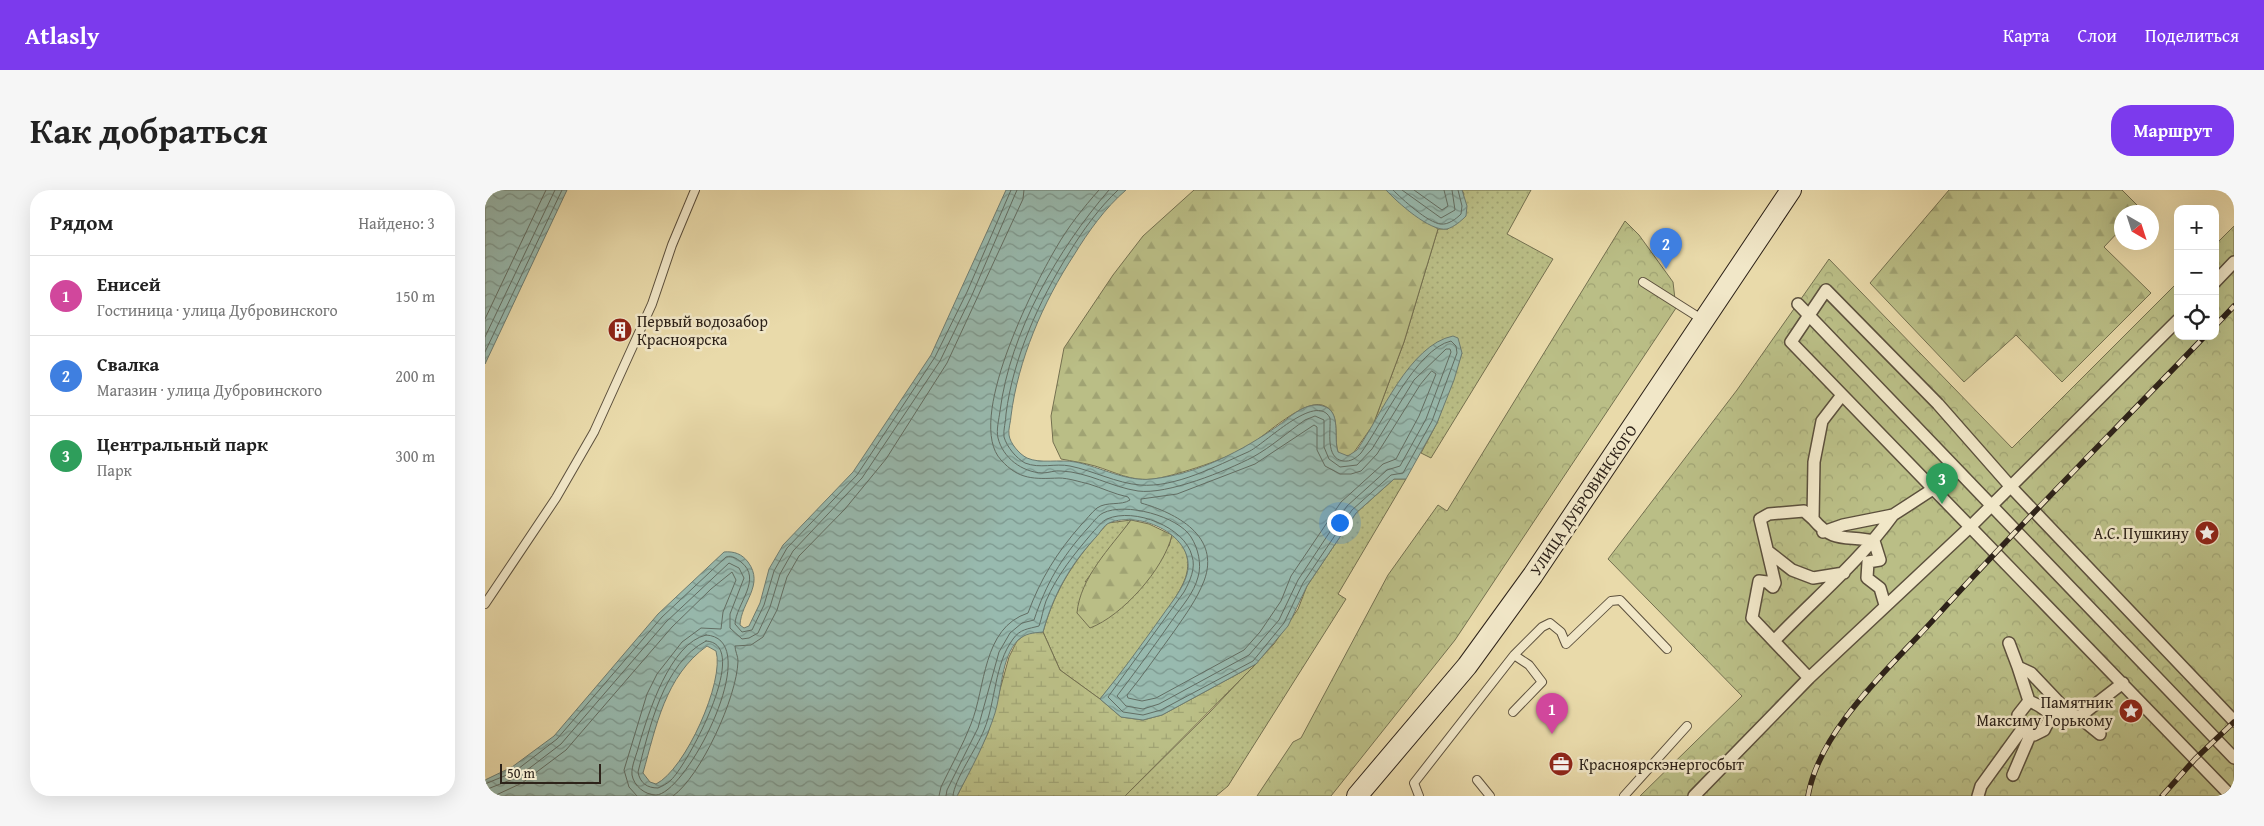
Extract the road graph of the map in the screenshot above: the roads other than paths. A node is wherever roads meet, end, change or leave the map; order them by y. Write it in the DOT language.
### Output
graph roads {
  1 [pos="695,190"];
  2 [pos="1791,190"];
  3 [pos="2234,262"];
  4 [pos="2219,278"];
  5 [pos="1643,282"];
  6 [pos="1798,304"];
  7 [pos="1809,316"];
  8 [pos="1704,320"];
  9 [pos="2174,324"];
  10 [pos="1842,395"];
  11 [pos="2011,487"];
  12 [pos="1933,489"];
  13 [pos="1991,506"];
  14 [pos="1893,515"];
  15 [pos="1813,519"];
  16 [pos="1970,527"];
  17 [pos="1823,532"];
  18 [pos="1874,541"];
  19 [pos="1768,552"];
  20 [pos="1844,573"];
  21 [pos="485,604"];
  22 [pos="1885,605"];
  23 [pos="1774,641"];
  24 [pos="2009,643"];
  25 [pos="1667,649"];
  26 [pos="1515,656"];
  27 [pos="2018,667"];
  28 [pos="1809,678"];
  29 [pos="2123,683"];
  30 [pos="2029,701"];
  31 [pos="1513,712"];
  32 [pos="2074,715"];
  33 [pos="2055,716"];
  34 [pos="2234,721"];
  35 [pos="1687,726"];
  36 [pos="2027,730"];
  37 [pos="2100,734"];
  38 [pos="2001,758"];
  39 [pos="2234,758"];
  40 [pos="2018,763"];
  41 [pos="2013,775"];
  42 [pos="1477,780"];
  43 [pos="1357,796"];
  44 [pos="1419,796"];
  45 [pos="1490,796"];
  46 [pos="1624,796"];
  47 [pos="1693,796"];
  48 [pos="1978,796"];
  49 [pos="2231,796"];
  1 -- 21 [label="lane"];
  2 -- 8 [label="main road, УЛИЦА ДУБРОВИНСКОГО"];
  3 -- 4 [label="street"];
  5 -- 8 [label="lane"];
  6 -- 7 [label="street"];
  7 -- 10 [label="street"];
  7 -- 11 [label="street"];
  7 -- 13 [label="street"];
  8 -- 43 [label="main road, УЛИЦА ДУБРОВИНСКОГО"];
  9 -- 11 [label="street"];
  10 -- 12 [label="street"];
  10 -- 15 [label="street"];
  11 -- 13 [label="street"];
  11 -- 34 [label="street"];
  12 -- 14 [label="street"];
  12 -- 16 [label="street"];
  13 -- 16 [label="street"];
  13 -- 39 [label="street"];
  14 -- 17 [label="street"];
  14 -- 18 [label="street"];
  15 -- 17 [label="street"];
  15 -- 19 [label="street"];
  16 -- 22 [label="street"];
  16 -- 29 [label="street"];
  17 -- 18 [label="street"];
  18 -- 20 [label="street"];
  18 -- 22 [label="street"];
  19 -- 20 [label="street"];
  19 -- 23 [label="street"];
  20 -- 23 [label="street"];
  22 -- 28 [label="street"];
  23 -- 28 [label="street"];
  24 -- 27 [label="street"];
  25 -- 26 [label="lane"];
  26 -- 31 [label="lane"];
  26 -- 44 [label="lane"];
  27 -- 30 [label="street"];
  27 -- 32 [label="street"];
  28 -- 47 [label="street"];
  29 -- 32 [label="street"];
  29 -- 49 [label="street"];
  30 -- 33 [label="street"];
  30 -- 36 [label="street"];
  32 -- 33 [label="street"];
  32 -- 37 [label="street"];
  33 -- 36 [label="street"];
  35 -- 46 [label="lane"];
  36 -- 38 [label="street"];
  36 -- 40 [label="street"];
  38 -- 40 [label="street"];
  38 -- 48 [label="street"];
  40 -- 41 [label="street"];
  42 -- 45 [label="lane"];
}
